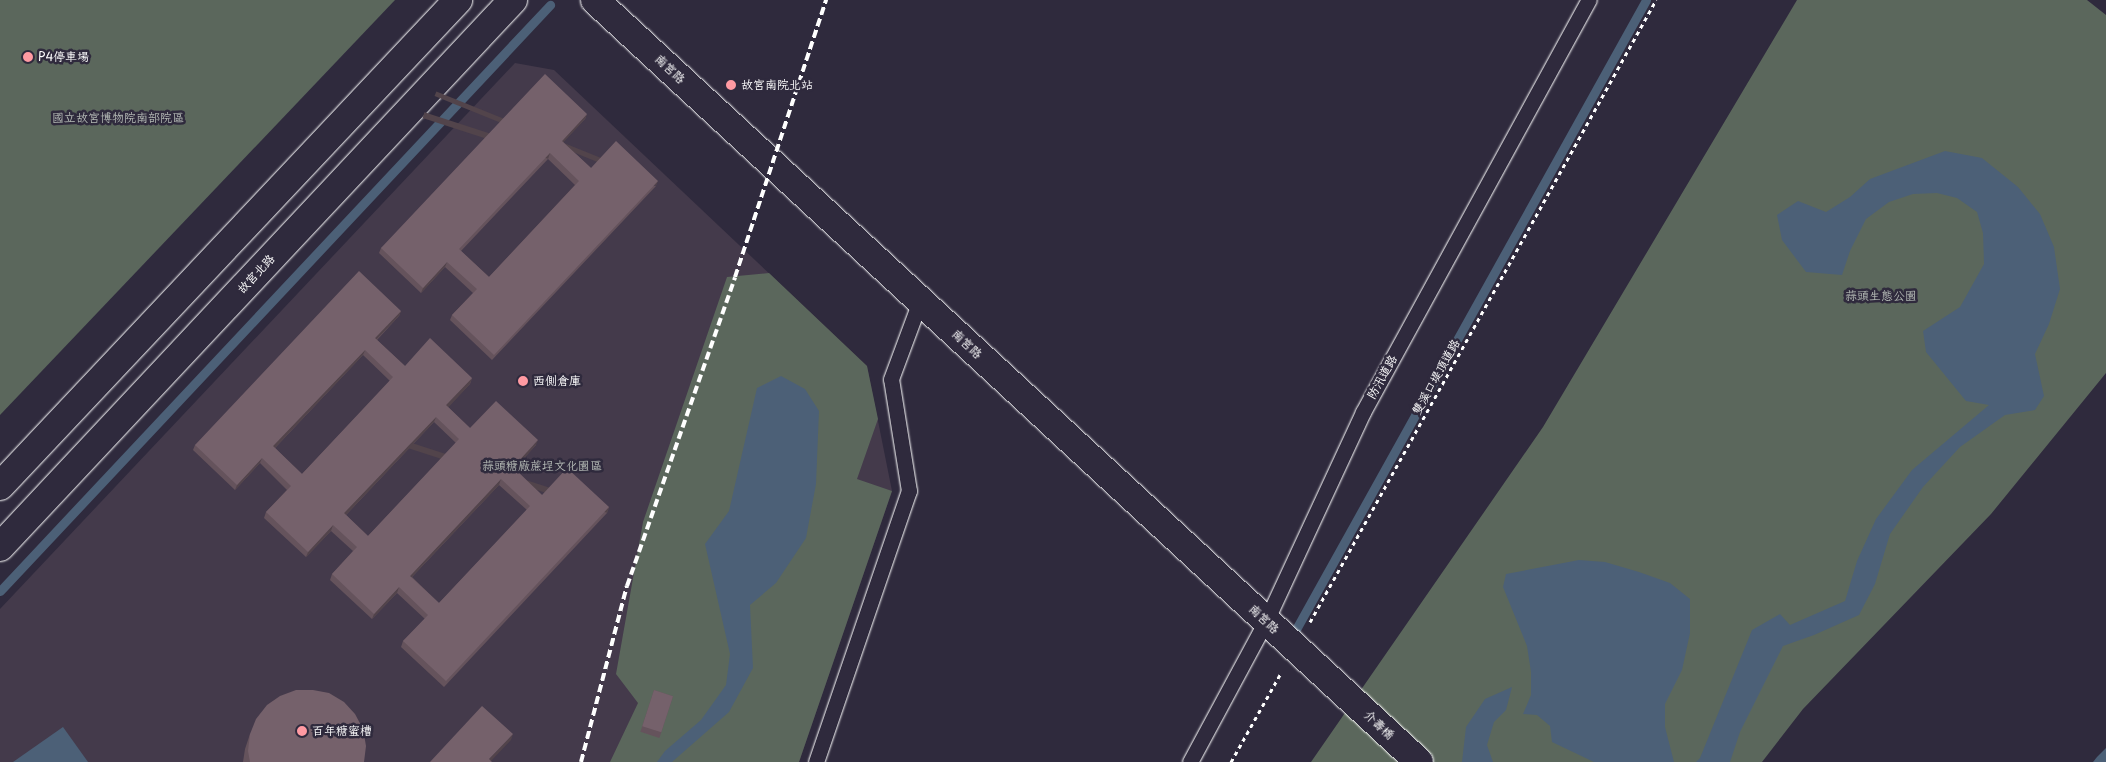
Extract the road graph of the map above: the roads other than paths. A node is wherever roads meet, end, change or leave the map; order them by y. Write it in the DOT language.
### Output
graph roads {
  1 [pos="458,0"];
  2 [pos="513,0"];
  3 [pos="595,0"];
  4 [pos="1589,0"];
  5 [pos="920,301"];
  6 [pos="0,486"];
  7 [pos="0,547"];
  8 [pos="1266,621"];
  9 [pos="1339,689"];
  10 [pos="816,762"];
  11 [pos="1190,762"];
  12 [pos="1418,762"];
  1 -- 6 [label="street"];
  2 -- 7 [label="street, 故宮北路"];
  3 -- 5 [label="street, 南宮路"];
  4 -- 8 [label="lane, 防汛道路"];
  5 -- 8 [label="street, 南宮路"];
  5 -- 10 [label="lane"];
  8 -- 9 [label="street, 南宮路"];
  8 -- 11 [label="lane, 防汛道路"];
  9 -- 12 [label="street, 介壽橋"];
}
